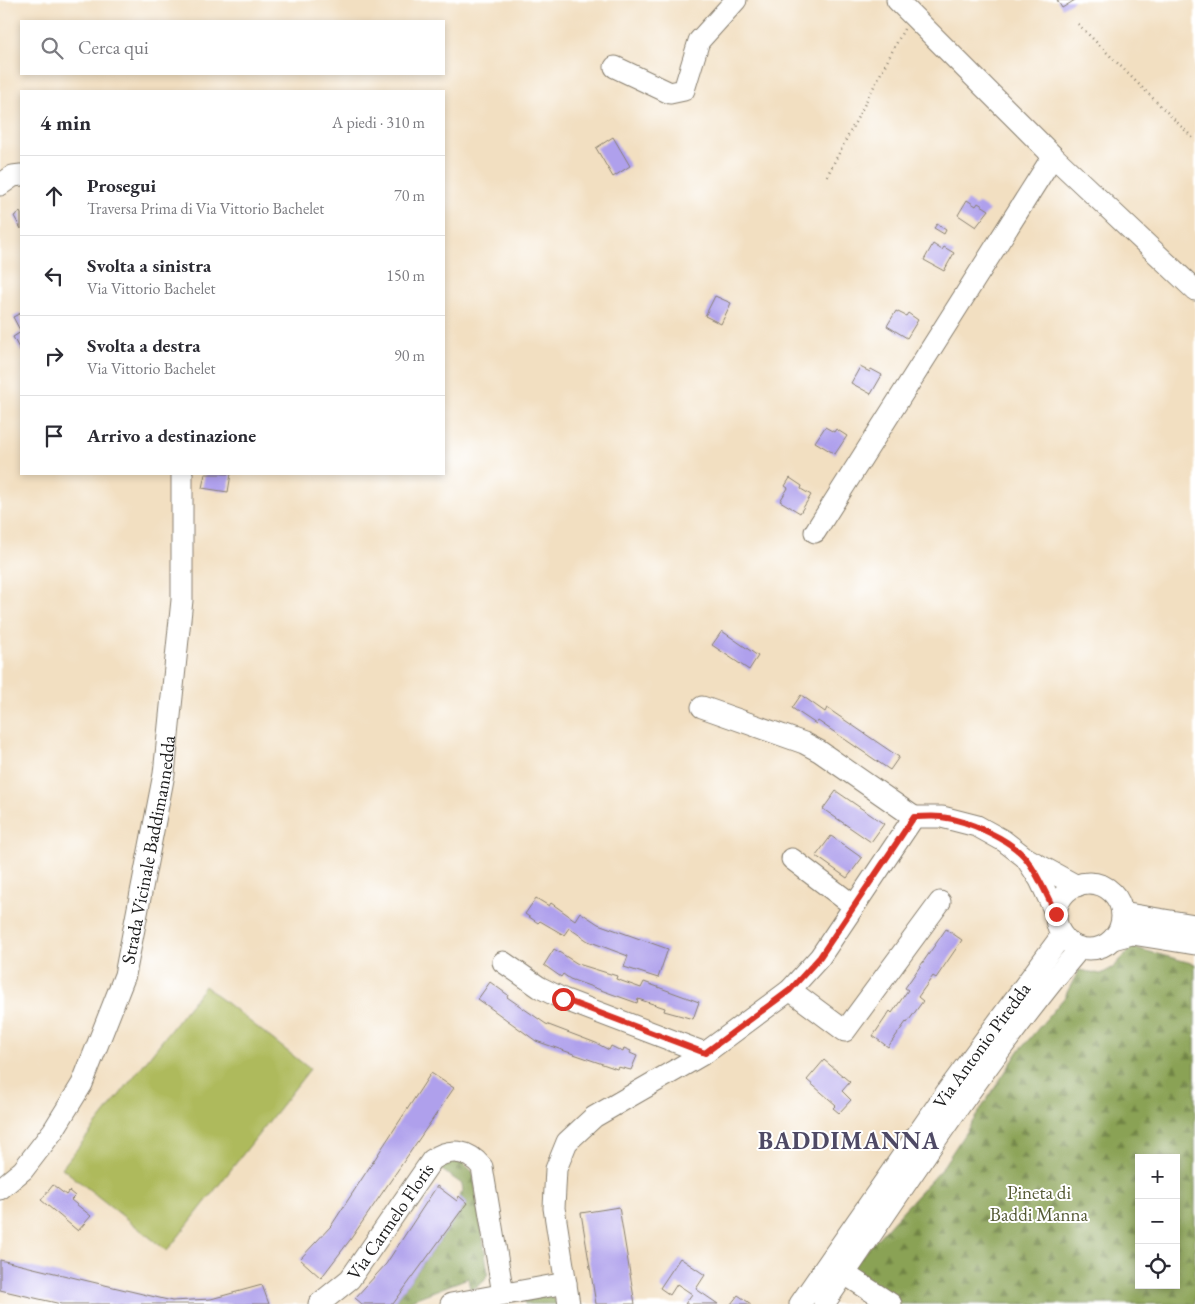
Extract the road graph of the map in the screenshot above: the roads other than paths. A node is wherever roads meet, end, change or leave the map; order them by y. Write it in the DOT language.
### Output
graph roads {
  1 [pos="736,0"];
  2 [pos="904,7"];
  3 [pos="615,67"];
  4 [pos="1053,156"];
  5 [pos="20,175"];
  6 [pos="0,185"];
  7 [pos="1195,290"];
  8 [pos="182,475"];
  9 [pos="815,532"];
  10 [pos="702,707"];
  11 [pos="914,817"];
  12 [pos="1026,858"];
  13 [pos="792,859"];
  14 [pos="1077,886"];
  15 [pos="940,902"];
  16 [pos="854,906"];
  17 [pos="1122,913"];
  18 [pos="1056,914"];
  19 [pos="1195,925"];
  20 [pos="1062,935"];
  21 [pos="1113,939"];
  22 [pos="1195,944"];
  23 [pos="1080,948"];
  24 [pos="503,962"];
  25 [pos="790,990"];
  26 [pos="705,1053"];
  27 [pos="0,1189"];
  28 [pos="844,1274"];
  29 [pos="503,1294"];
  30 [pos="567,1294"];
  31 [pos="319,1304"];
  32 [pos="451,1304"];
  33 [pos="800,1304"];
  34 [pos="824,1304"];
  35 [pos="891,1304"];
  1 -- 3 [label="street"];
  2 -- 4 [label="street"];
  4 -- 7 [label="street"];
  4 -- 9 [label="street"];
  5 -- 6 [label="street"];
  8 -- 27 [label="street, Strada Vicinale Baddimannedda"];
  10 -- 11 [label="street"];
  11 -- 12 [label="street"];
  11 -- 16 [label="street"];
  12 -- 14 [label="street"];
  12 -- 18 [label="street"];
  13 -- 16 [label="street"];
  14 -- 17 [label="street"];
  14 -- 18 [label="street"];
  15 -- 25 [label="street"];
  16 -- 25 [label="street"];
  17 -- 19 [label="street"];
  17 -- 21 [label="street"];
  18 -- 20 [label="street"];
  20 -- 23 [label="street"];
  20 -- 33 [label="street, Via Antonio Piredda"];
  21 -- 22 [label="street"];
  21 -- 23 [label="street"];
  23 -- 28 [label="street, Via Antonio Piredda"];
  24 -- 26 [label="street"];
  25 -- 26 [label="street"];
  26 -- 30 [label="street"];
  28 -- 34 [label="street, Via Antonio Piredda"];
  28 -- 35 [label="street"];
  29 -- 30 [label="street"];
  29 -- 31 [label="street, Via Carmelo Floris"];
  29 -- 32 [label="street"];
}
